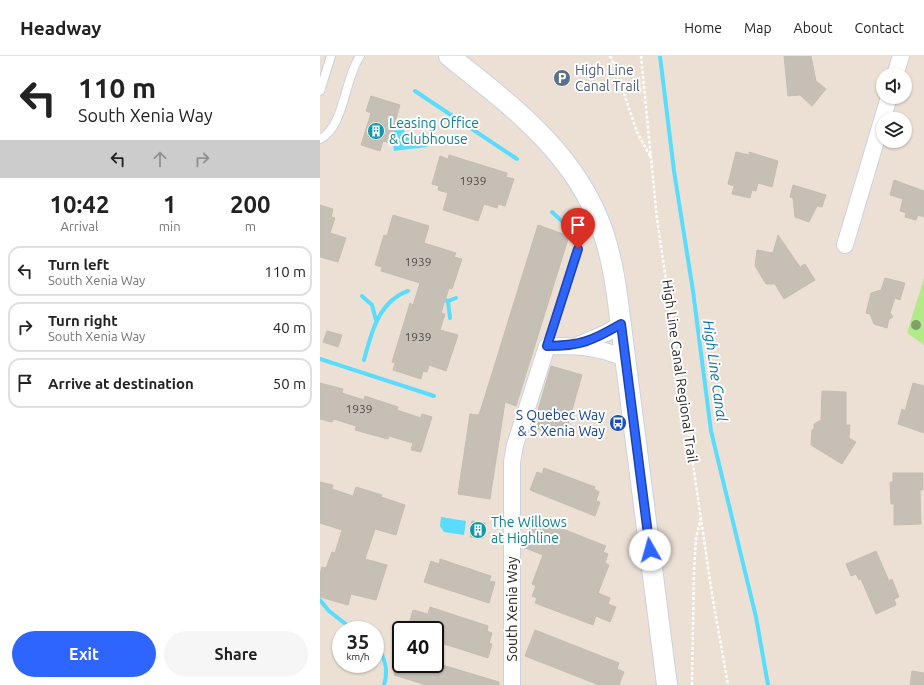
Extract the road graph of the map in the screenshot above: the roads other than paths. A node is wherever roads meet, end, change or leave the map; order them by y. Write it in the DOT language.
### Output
graph roads {
  1 [pos="331,56"];
  2 [pos="360,56"];
  3 [pos="449,56"];
  4 [pos="901,56"];
  5 [pos="897,68"];
  6 [pos="320,91"];
  7 [pos="887,104"];
  8 [pos="320,139"];
  9 [pos="845,245"];
  10 [pos="578,249"];
  11 [pos="621,324"];
  12 [pos="577,345"];
  13 [pos="547,346"];
  14 [pos="625,358"];
  15 [pos="512,685"];
  16 [pos="667,685"];
  1 -- 6 [label="lane"];
  2 -- 8 [label="lane"];
  3 -- 11 [label="street"];
  4 -- 5 [label="street"];
  7 -- 9 [label="street"];
  10 -- 13 [label="lane, South Xenia Way"];
  11 -- 12 [label="street"];
  11 -- 14 [label="street"];
  12 -- 13 [label="street"];
  12 -- 14 [label="street"];
  13 -- 15 [label="street, South Xenia Way"];
  14 -- 16 [label="street"];
}
